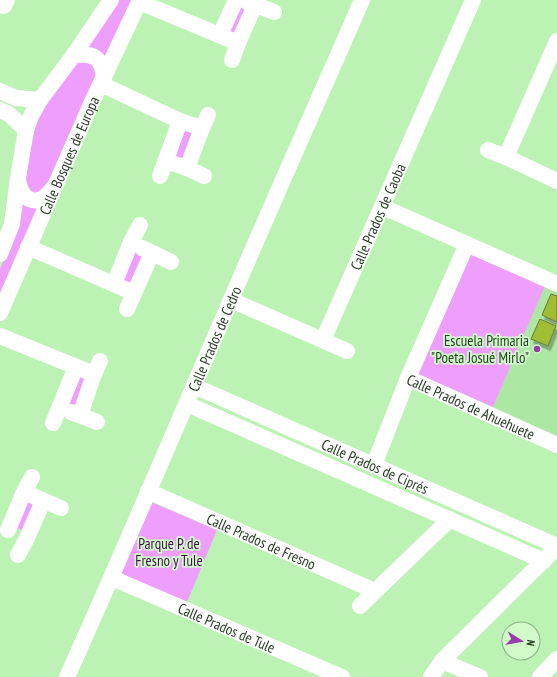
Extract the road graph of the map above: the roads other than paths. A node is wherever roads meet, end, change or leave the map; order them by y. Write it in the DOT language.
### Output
graph roads {
  1 [pos="111,0"];
  2 [pos="236,0"];
  3 [pos="362,0"];
  4 [pos="473,0"];
  5 [pos="140,1"];
  6 [pos="249,2"];
  7 [pos="274,12"];
  8 [pos="220,35"];
  9 [pos="557,41"];
  10 [pos="238,43"];
  11 [pos="73,56"];
  12 [pos="232,60"];
  13 [pos="102,81"];
  14 [pos="0,91"];
  15 [pos="40,100"];
  16 [pos="0,110"];
  17 [pos="180,121"];
  18 [pos="26,130"];
  19 [pos="488,150"];
  20 [pos="506,157"];
  21 [pos="187,168"];
  22 [pos="204,176"];
  23 [pos="18,178"];
  24 [pos="557,180"];
  25 [pos="56,184"];
  26 [pos="383,207"];
  27 [pos="6,221"];
  28 [pos="140,225"];
  29 [pos="131,242"];
  30 [pos="466,244"];
  31 [pos="28,247"];
  32 [pos="152,253"];
  33 [pos="0,254"];
  34 [pos="171,262"];
  35 [pos="114,284"];
  36 [pos="557,284"];
  37 [pos="134,293"];
  38 [pos="231,300"];
  39 [pos="127,309"];
  40 [pos="0,313"];
  41 [pos="0,336"];
  42 [pos="323,340"];
  43 [pos="347,351"];
  44 [pos="76,367"];
  45 [pos="408,378"];
  46 [pos="194,386"];
  47 [pos="187,404"];
  48 [pos="60,407"];
  49 [pos="80,415"];
  50 [pos="53,422"];
  51 [pos="97,422"];
  52 [pos="557,445"];
  53 [pos="374,465"];
  54 [pos="32,477"];
  55 [pos="148,491"];
  56 [pos="24,492"];
  57 [pos="43,501"];
  58 [pos="61,508"];
  59 [pos="450,519"];
  60 [pos="4,528"];
  61 [pos="27,538"];
  62 [pos="557,547"];
  63 [pos="18,554"];
  64 [pos="544,561"];
  65 [pos="112,578"];
  66 [pos="375,591"];
  67 [pos="360,606"];
  68 [pos="557,660"];
  69 [pos="442,661"];
  70 [pos="68,677"];
  71 [pos="342,677"];
  72 [pos="431,677"];
  73 [pos="480,677"];
  74 [pos="540,677"];
  1 -- 11 [label="street, Calle Bosques de Europa"];
  2 -- 8 [label="street"];
  3 -- 38 [label="street, Calle Prados de Cedro"];
  4 -- 26 [label="street, Calle Prados de Caoba"];
  5 -- 8 [label="street"];
  5 -- 13 [label="street, Calle Bosques de Europa"];
  6 -- 7 [label="street"];
  6 -- 10 [label="street"];
  8 -- 10 [label="street"];
  9 -- 20 [label="street"];
  10 -- 12 [label="street"];
  11 -- 13 [label="street"];
  11 -- 15 [label="street, Calle Bosques de Europa"];
  13 -- 17 [label="street"];
  13 -- 25 [label="street, Calle Bosques de Europa"];
  14 -- 15 [label="street"];
  15 -- 18 [label="street, Calle Bosques de Europa"];
  16 -- 18 [label="street"];
  17 -- 21 [label="street"];
  17 -- 21 [label="street"];
  18 -- 23 [label="street, Calle Bosques de Europa"];
  19 -- 20 [label="street"];
  20 -- 24 [label="street"];
  21 -- 22 [label="street"];
  23 -- 25 [label="street"];
  23 -- 27 [label="street, Calle Bosques de Europa"];
  25 -- 31 [label="street, Calle Bosques de Europa"];
  26 -- 30 [label="street"];
  26 -- 42 [label="street, Calle Prados de Caoba"];
  27 -- 33 [label="street, Calle Bosques de Europa"];
  28 -- 29 [label="street"];
  29 -- 32 [label="street"];
  29 -- 35 [label="street"];
  30 -- 36 [label="street"];
  30 -- 45 [label="street, Calle Prados de Ahuehuete"];
  31 -- 35 [label="street"];
  31 -- 40 [label="street, Calle Bosques de Europa"];
  32 -- 34 [label="street"];
  32 -- 37 [label="street"];
  35 -- 37 [label="street"];
  37 -- 39 [label="street"];
  38 -- 42 [label="street"];
  38 -- 46 [label="street, Calle Prados de Cedro"];
  41 -- 44 [label="street"];
  42 -- 43 [label="street"];
  44 -- 48 [label="street"];
  44 -- 49 [label="street"];
  45 -- 52 [label="street, Calle Prados de Ahuehuete"];
  45 -- 53 [label="street"];
  46 -- 47 [label="street, Calle Prados de Cedro"];
  46 -- 53 [label="street, Calle Prados de Ciprés"];
  47 -- 55 [label="street, Calle Prados de Cedro"];
  47 -- 59 [label="street, Calle Prados de Ciprés"];
  48 -- 49 [label="street"];
  48 -- 50 [label="street"];
  49 -- 51 [label="street"];
  53 -- 62 [label="street, Calle Prados de Ciprés"];
  54 -- 56 [label="street"];
  55 -- 65 [label="street, Calle Prados de Cedro"];
  55 -- 66 [label="street, Calle Prados de Fresno"];
  56 -- 57 [label="street"];
  56 -- 60 [label="street"];
  57 -- 58 [label="street"];
  57 -- 61 [label="street"];
  59 -- 64 [label="street, Calle Prados de Ciprés"];
  59 -- 66 [label="street"];
  60 -- 61 [label="street"];
  61 -- 63 [label="street"];
  62 -- 64 [label="street"];
  64 -- 69 [label="street"];
  65 -- 70 [label="street, Calle Prados de Cedro"];
  65 -- 71 [label="street, Calle Prados de Tule"];
  66 -- 67 [label="street"];
  68 -- 74 [label="street"];
  69 -- 72 [label="street"];
  69 -- 73 [label="street"];
}
